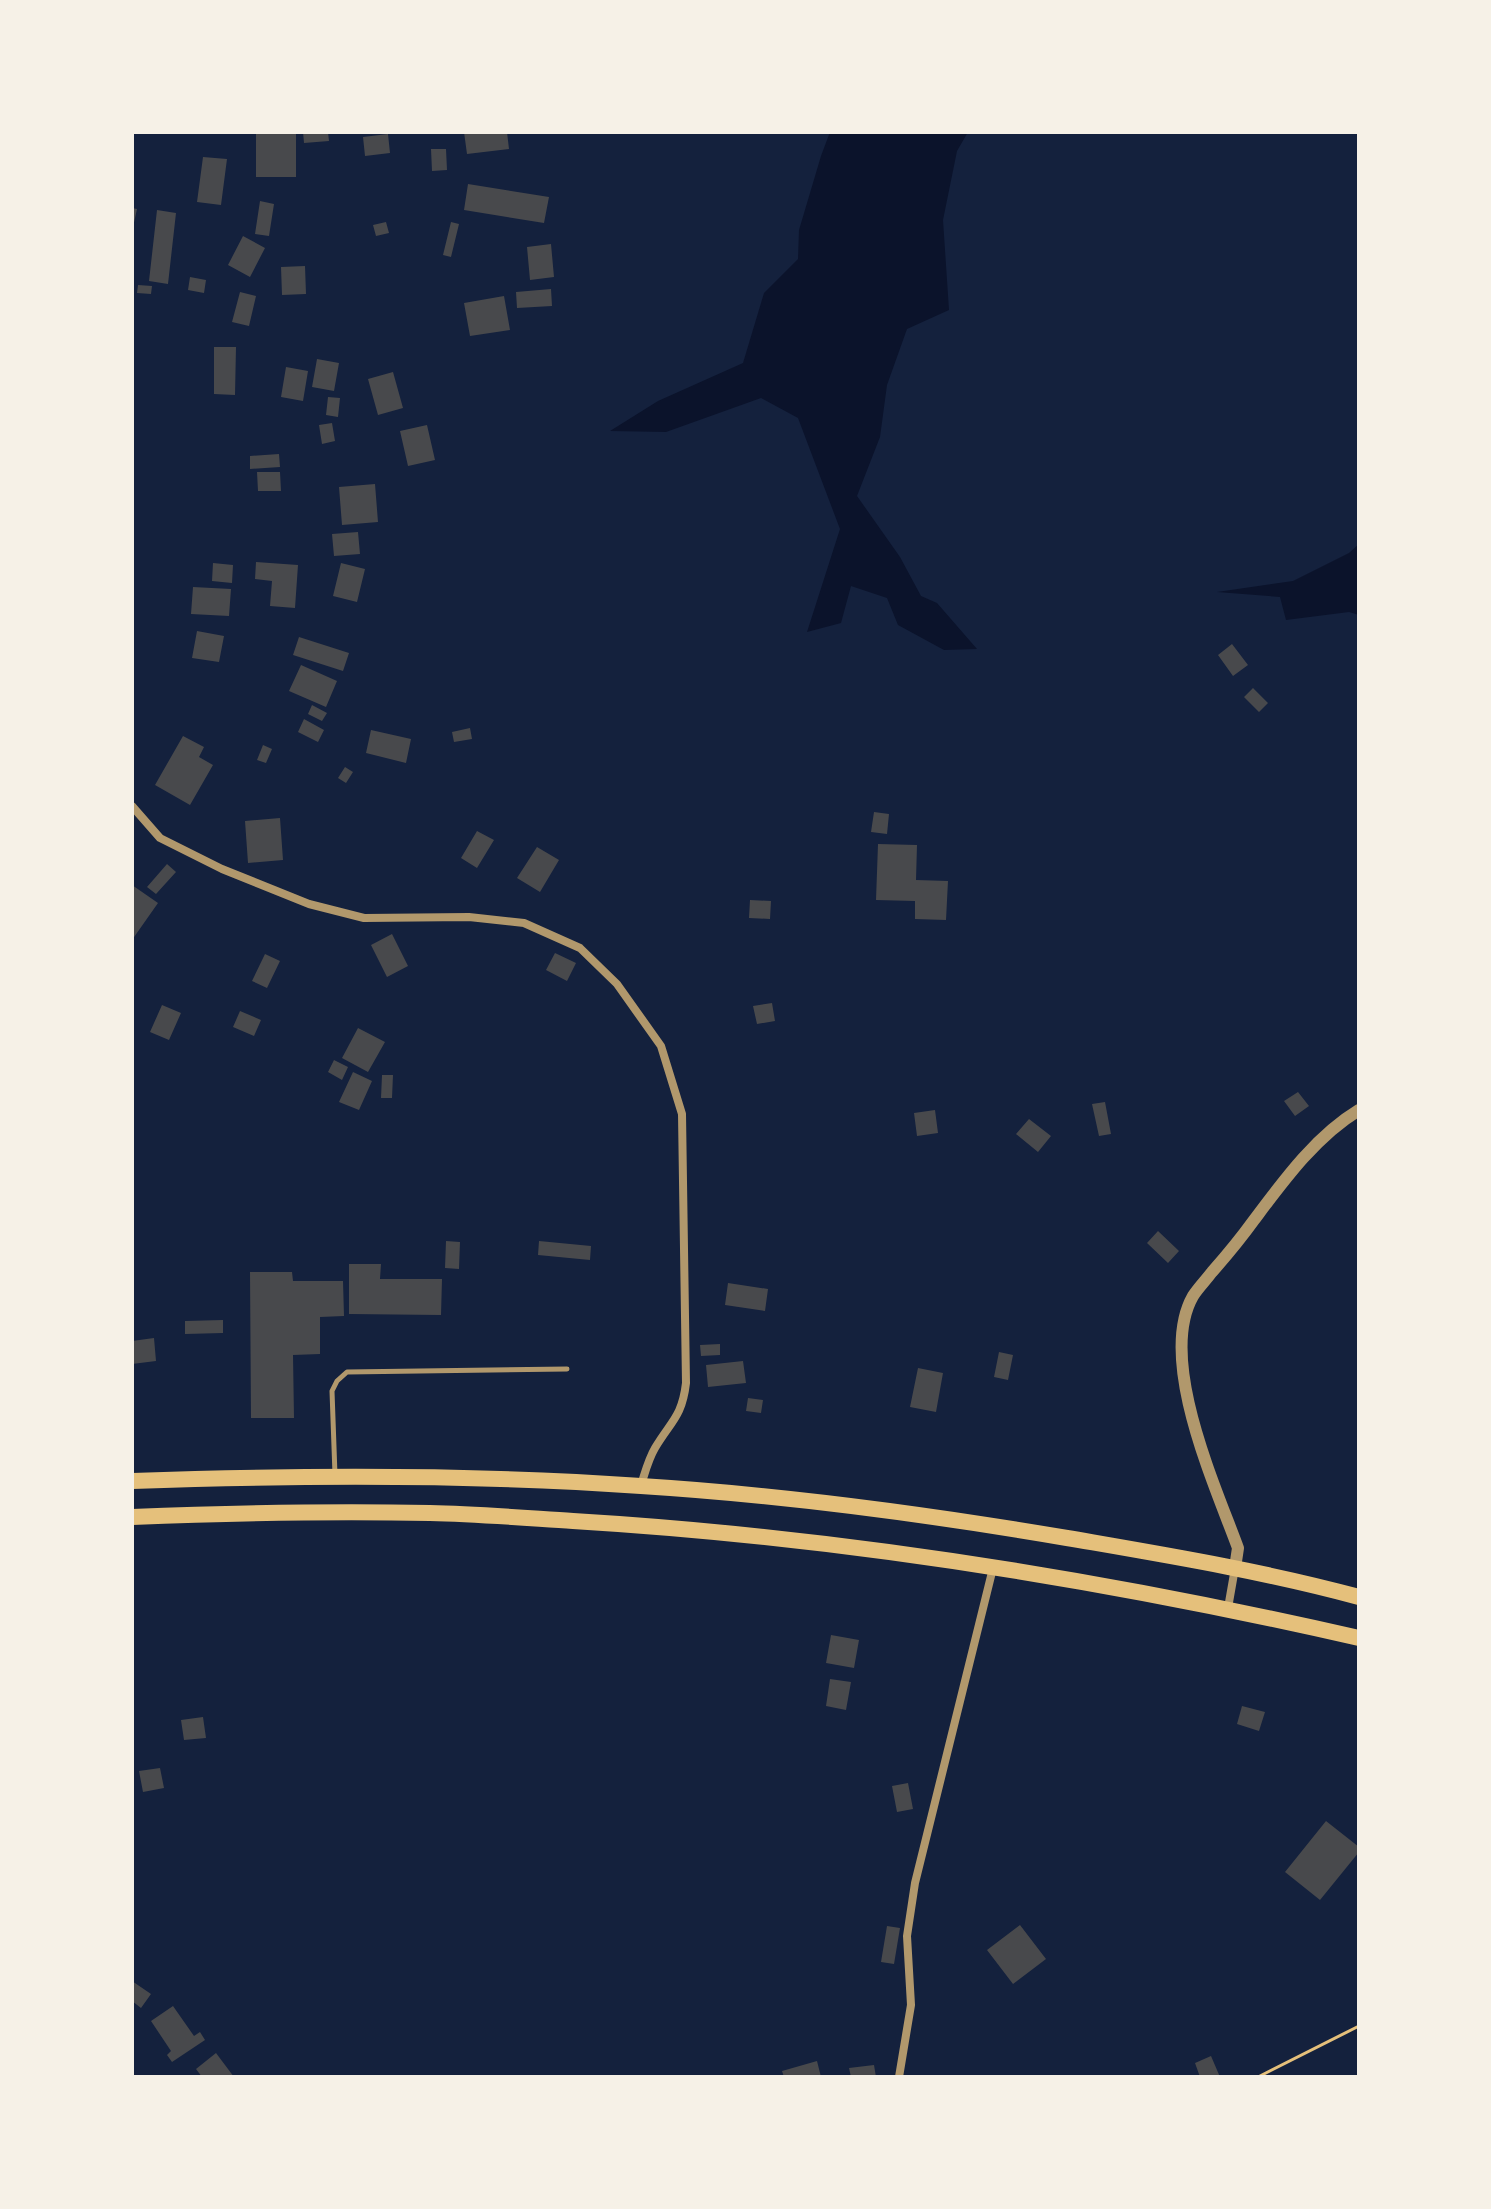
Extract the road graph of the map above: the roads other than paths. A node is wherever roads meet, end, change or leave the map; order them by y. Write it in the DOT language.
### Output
graph roads {
  1 [pos="132,806"];
  2 [pos="1359,1110"];
  3 [pos="567,1369"];
  4 [pos="335,1476"];
  5 [pos="132,1481"];
  6 [pos="641,1485"];
  7 [pos="132,1517"];
  8 [pos="993,1568"];
  9 [pos="1235,1568"];
  10 [pos="1359,1597"];
  11 [pos="1228,1608"];
  12 [pos="1359,1638"];
  13 [pos="899,2077"];
  1 -- 6 [label="street"];
  2 -- 9 [label="street"];
  3 -- 4 [label="lane"];
  4 -- 5 [label="highway"];
  4 -- 6 [label="highway"];
  6 -- 9 [label="highway"];
  7 -- 8 [label="highway"];
  8 -- 11 [label="highway"];
  8 -- 13 [label="street"];
  9 -- 10 [label="highway"];
  9 -- 11 [label="street"];
  11 -- 12 [label="highway"];
}
